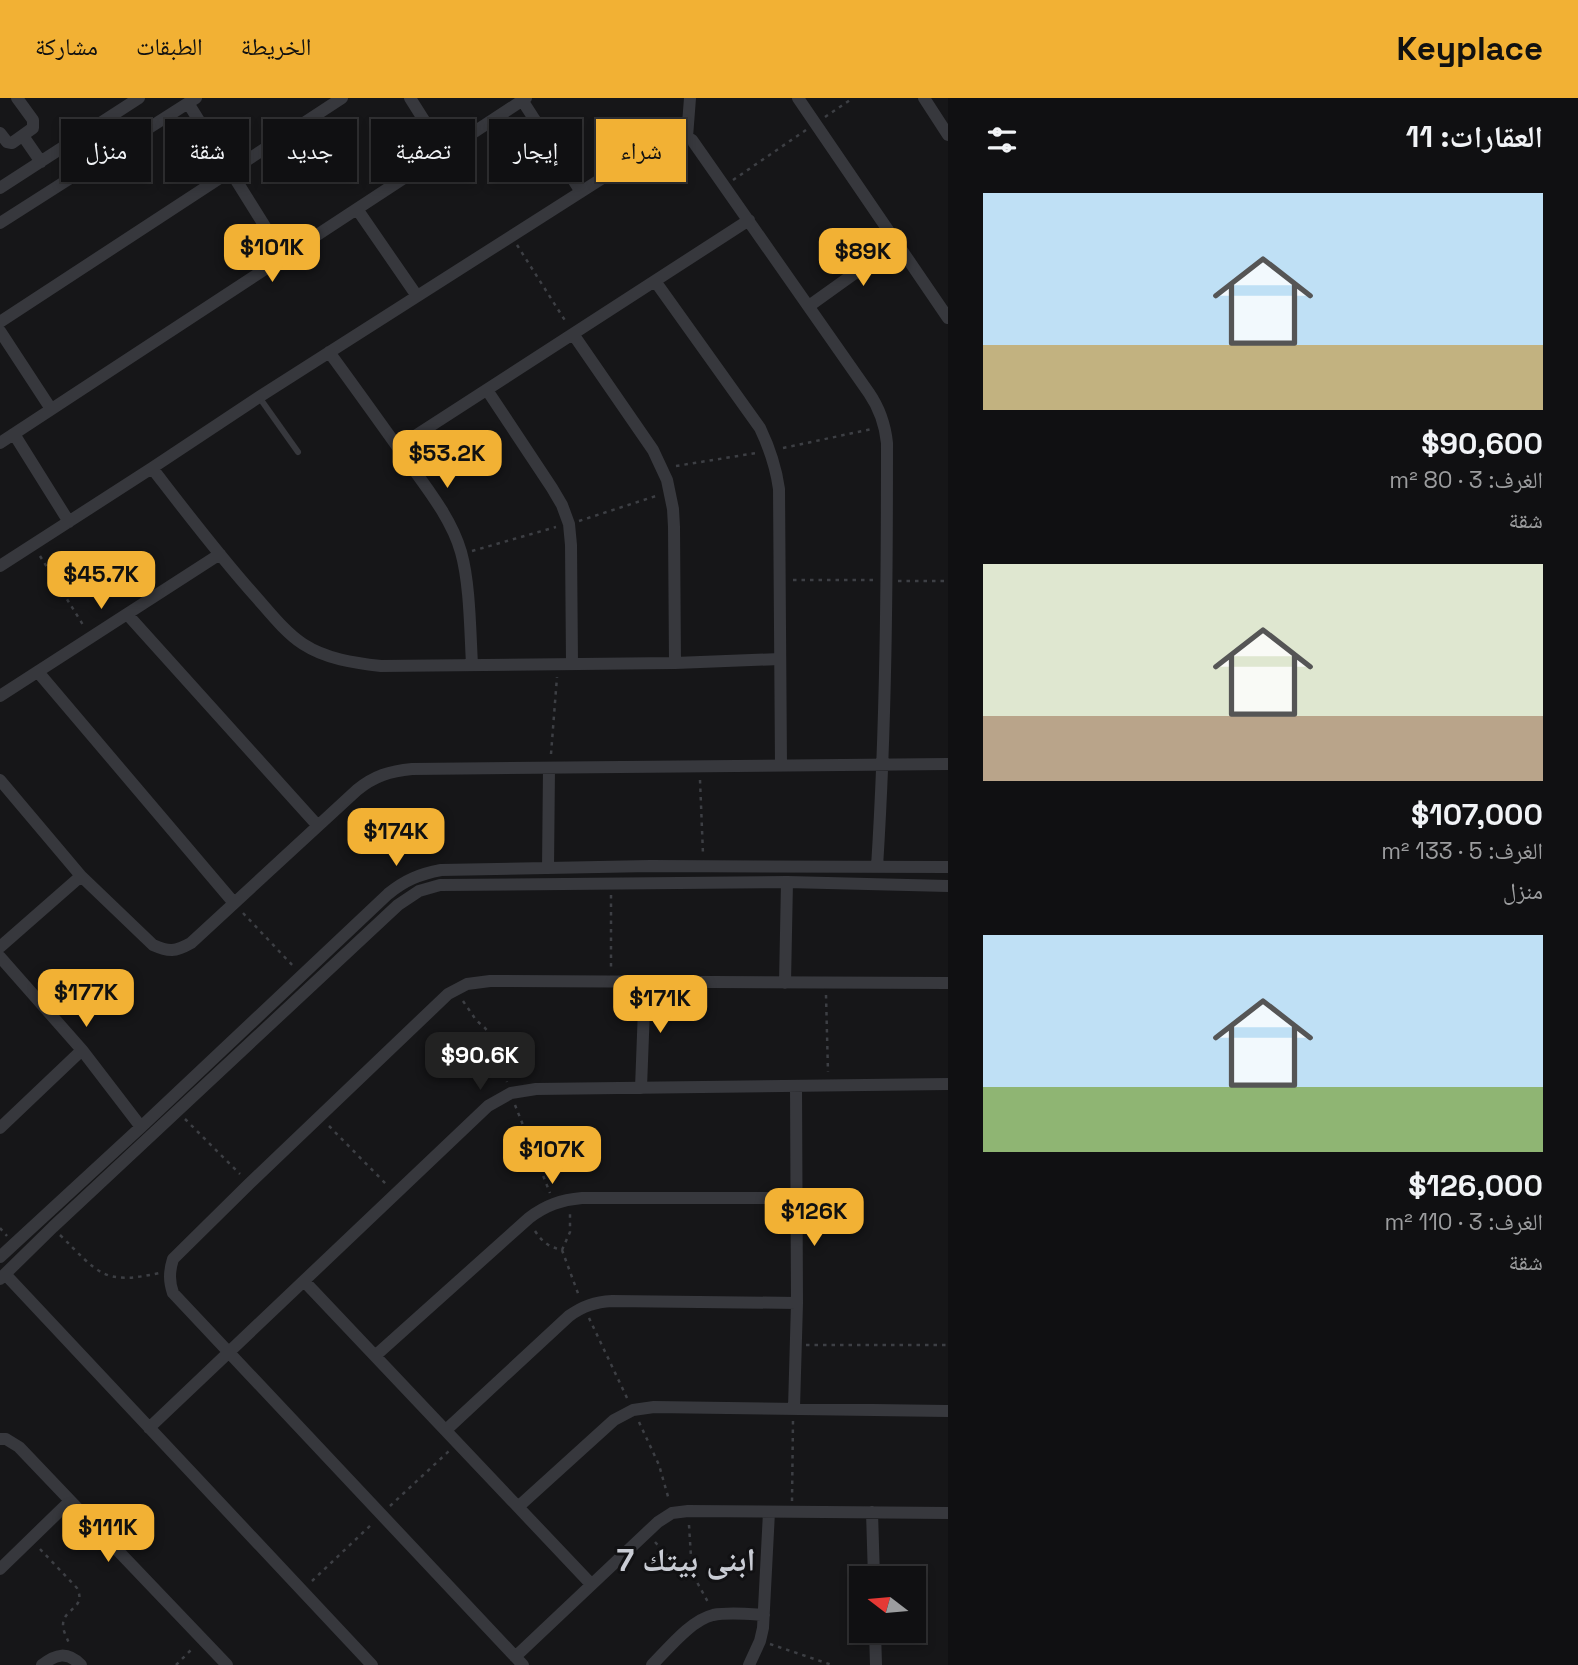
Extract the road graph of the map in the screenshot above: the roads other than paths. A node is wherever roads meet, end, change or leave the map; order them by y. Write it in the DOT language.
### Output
graph roads {
  1 [pos="17,98"];
  2 [pos="139,98"];
  3 [pos="342,98"];
  4 [pos="410,98"];
  5 [pos="690,98"];
  6 [pos="798,98"];
  7 [pos="924,98"];
  8 [pos="524,99"];
  9 [pos="192,101"];
  10 [pos="202,119"];
  11 [pos="423,119"];
  12 [pos="475,131"];
  13 [pos="0,133"];
  14 [pos="948,135"];
  15 [pos="23,136"];
  16 [pos="687,137"];
  17 [pos="249,159"];
  18 [pos="41,162"];
  19 [pos="213,182"];
  20 [pos="237,182"];
  21 [pos="398,182"];
  22 [pos="0,188"];
  23 [pos="581,192"];
  24 [pos="357,209"];
  25 [pos="749,220"];
  26 [pos="0,223"];
  27 [pos="897,243"];
  28 [pos="284,257"];
  29 [pos="655,281"];
  30 [pos="417,296"];
  31 [pos="809,306"];
  32 [pos="948,318"];
  33 [pos="0,322"];
  34 [pos="0,331"];
  35 [pos="573,334"];
  36 [pos="329,352"];
  37 [pos="487,390"];
  38 [pos="259,397"];
  39 [pos="51,409"];
  40 [pos="14,434"];
  41 [pos="0,443"];
  42 [pos="398,447"];
  43 [pos="298,452"];
  44 [pos="152,468"];
  45 [pos="69,522"];
  46 [pos="220,554"];
  47 [pos="0,566"];
  48 [pos="127,614"];
  49 [pos="780,659"];
  50 [pos="572,663"];
  51 [pos="675,663"];
  52 [pos="472,664"];
  53 [pos="38,672"];
  54 [pos="0,696"];
  55 [pos="884,764"];
  56 [pos="948,764"];
  57 [pos="781,765"];
  58 [pos="550,768"];
  59 [pos="0,780"];
  60 [pos="318,826"];
  61 [pos="650,866"];
  62 [pos="548,867"];
  63 [pos="877,867"];
  64 [pos="948,867"];
  65 [pos="81,876"];
  66 [pos="787,882"];
  67 [pos="651,883"];
  68 [pos="948,886"];
  69 [pos="234,903"];
  70 [pos="0,947"];
  71 [pos="0,957"];
  72 [pos="645,982"];
  73 [pos="785,982"];
  74 [pos="948,983"];
  75 [pos="82,1050"];
  76 [pos="948,1084"];
  77 [pos="796,1086"];
  78 [pos="641,1088"];
  79 [pos="141,1127"];
  80 [pos="0,1128"];
  81 [pos="797,1198"];
  82 [pos="0,1257"];
  83 [pos="2,1276"];
  84 [pos="304,1281"];
  85 [pos="797,1303"];
  86 [pos="228,1352"];
  87 [pos="375,1356"];
  88 [pos="794,1408"];
  89 [pos="948,1411"];
  90 [pos="149,1428"];
  91 [pos="446,1430"];
  92 [pos="0,1439"];
  93 [pos="70,1501"];
  94 [pos="518,1507"];
  95 [pos="769,1511"];
  96 [pos="872,1513"];
  97 [pos="948,1513"];
  98 [pos="874,1566"];
  99 [pos="0,1569"];
  100 [pos="591,1584"];
  101 [pos="764,1615"];
  102 [pos="875,1643"];
  103 [pos="519,1661"];
  104 [pos="78,1662"];
  105 [pos="42,1665"];
  106 [pos="227,1665"];
  107 [pos="372,1665"];
  108 [pos="652,1665"];
  109 [pos="749,1665"];
  110 [pos="876,1665"];
  1 -- 15 [label="street"];
  2 -- 18 [label="street"];
  3 -- 17 [label="street"];
  4 -- 11 [label="street"];
  5 -- 16 [label="street"];
  6 -- 27 [label="street"];
  7 -- 14 [label="street"];
  8 -- 12 [label="street"];
  8 -- 23 [label="street"];
  9 -- 10 [label="street"];
  9 -- 26 [label="street"];
  13 -- 15 [label="street"];
  15 -- 18 [label="street"];
  16 -- 23 [label="street"];
  16 -- 25 [label="street"];
  18 -- 22 [label="street"];
  19 -- 33 [label="street"];
  20 -- 28 [label="street"];
  21 -- 24 [label="street"];
  23 -- 30 [label="street"];
  24 -- 28 [label="street"];
  24 -- 30 [label="street"];
  25 -- 29 [label="street"];
  25 -- 31 [label="street"];
  27 -- 31 [label="street"];
  27 -- 32 [label="street"];
  28 -- 39 [label="street"];
  29 -- 35 [label="street"];
  29 -- 49 [label="street"];
  30 -- 36 [label="street"];
  31 -- 55 [label="street"];
  34 -- 39 [label="street"];
  35 -- 37 [label="street"];
  35 -- 51 [label="street"];
  36 -- 38 [label="street"];
  36 -- 42 [label="street"];
  37 -- 42 [label="street"];
  37 -- 50 [label="street"];
  38 -- 43 [label="lane"];
  38 -- 44 [label="street"];
  39 -- 40 [label="street"];
  40 -- 41 [label="street"];
  40 -- 45 [label="street"];
  42 -- 52 [label="street"];
  44 -- 45 [label="street"];
  44 -- 46 [label="street"];
  45 -- 47 [label="street"];
  46 -- 48 [label="street"];
  46 -- 52 [label="street"];
  48 -- 53 [label="street"];
  48 -- 60 [label="street"];
  49 -- 51 [label="street"];
  49 -- 57 [label="street"];
  50 -- 51 [label="street"];
  50 -- 52 [label="street"];
  53 -- 54 [label="street"];
  53 -- 69 [label="street"];
  55 -- 56 [label="street"];
  55 -- 57 [label="street"];
  55 -- 63 [label="street"];
  57 -- 58 [label="street"];
  58 -- 60 [label="street"];
  58 -- 62 [label="street"];
  59 -- 65 [label="street"];
  60 -- 69 [label="street"];
  61 -- 62 [label="street"];
  61 -- 63 [label="street"];
  61 -- 67 [label="street"];
  62 -- 79 [label="street"];
  63 -- 64 [label="street"];
  65 -- 69 [label="street"];
  65 -- 70 [label="street"];
  66 -- 67 [label="street"];
  66 -- 68 [label="street"];
  66 -- 73 [label="street"];
  67 -- 83 [label="street"];
  71 -- 75 [label="street"];
  72 -- 73 [label="street"];
  72 -- 78 [label="street"];
  72 -- 86 [label="street"];
  73 -- 74 [label="street"];
  75 -- 79 [label="street"];
  75 -- 80 [label="street"];
  76 -- 77 [label="street"];
  77 -- 78 [label="street"];
  77 -- 81 [label="street"];
  78 -- 84 [label="street"];
  79 -- 82 [label="street"];
  81 -- 85 [label="street"];
  81 -- 87 [label="street"];
  83 -- 90 [label="street"];
  84 -- 86 [label="street"];
  84 -- 87 [label="street"];
  85 -- 88 [label="street"];
  85 -- 91 [label="street"];
  86 -- 90 [label="street"];
  86 -- 103 [label="street"];
  87 -- 91 [label="street"];
  88 -- 89 [label="street"];
  88 -- 94 [label="street"];
  90 -- 107 [label="street"];
  91 -- 94 [label="street"];
  92 -- 93 [label="street"];
  93 -- 99 [label="street"];
  93 -- 106 [label="street"];
  94 -- 100 [label="street"];
  95 -- 96 [label="street"];
  95 -- 100 [label="street"];
  95 -- 101 [label="street"];
  96 -- 97 [label="street"];
  96 -- 98 [label="street"];
  100 -- 103 [label="street"];
  101 -- 108 [label="street"];
  101 -- 109 [label="street"];
  102 -- 110 [label="street"];
  104 -- 105 [label="street"];
}
